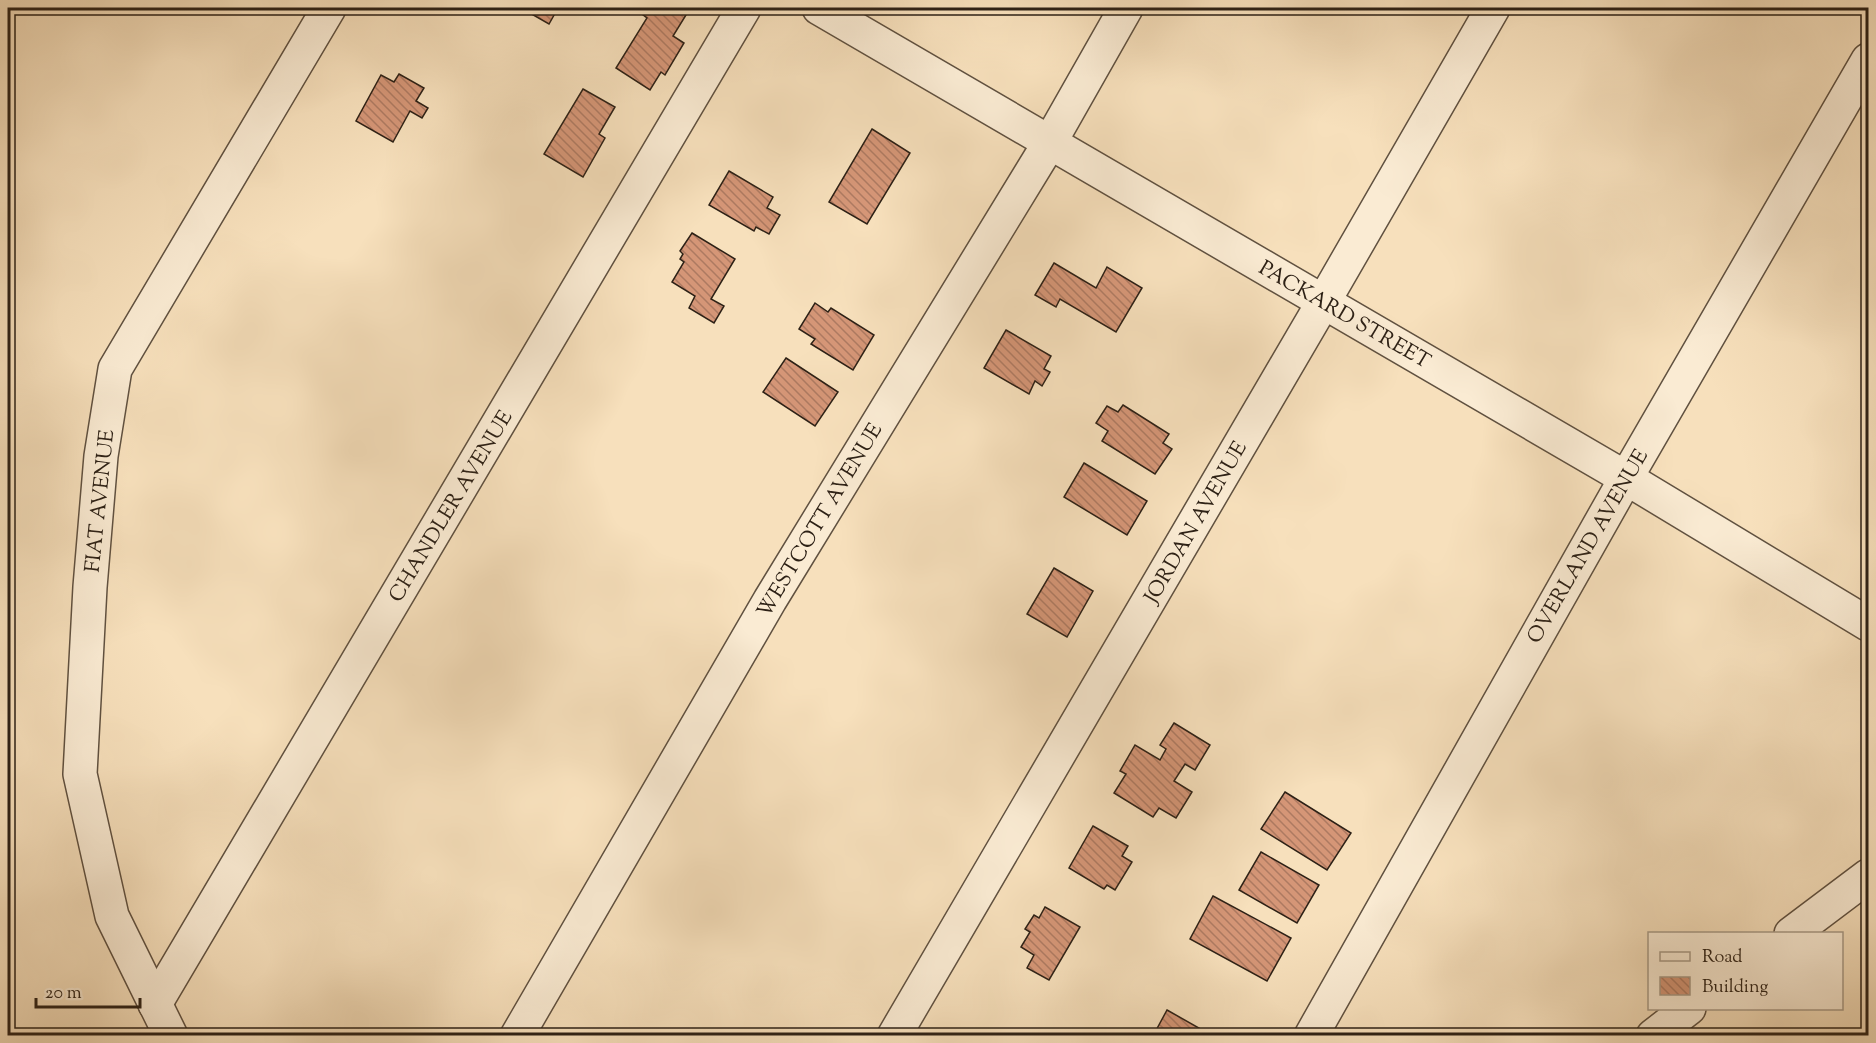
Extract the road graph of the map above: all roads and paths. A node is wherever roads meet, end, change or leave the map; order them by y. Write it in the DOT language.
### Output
graph roads {
  1 [pos="329,8"];
  2 [pos="744,8"];
  3 [pos="819,8"];
  4 [pos="1126,8"];
  5 [pos="1493,8"];
  6 [pos="1869,60"];
  7 [pos="1050,142"];
  8 [pos="1324,301"];
  9 [pos="1626,478"];
  10 [pos="1869,624"];
  11 [pos="1869,876"];
  12 [pos="1792,932"];
  13 [pos="155,1004"];
  14 [pos="1686,1010"];
  15 [pos="171,1035"];
  16 [pos="517,1035"];
  17 [pos="894,1035"];
  18 [pos="1311,1035"];
  19 [pos="1653,1035"];
  1 -- 13 [label="street, FIAT AVENUE"];
  2 -- 13 [label="street, CHANDLER AVENUE"];
  3 -- 7 [label="street, PACKARD STREET"];
  4 -- 7 [label="street, WESTCOTT AVENUE"];
  5 -- 8 [label="street, JORDAN AVENUE"];
  6 -- 9 [label="street, OVERLAND AVENUE"];
  7 -- 8 [label="street, PACKARD STREET"];
  7 -- 16 [label="street, WESTCOTT AVENUE"];
  8 -- 9 [label="street, PACKARD STREET"];
  8 -- 17 [label="street, JORDAN AVENUE"];
  9 -- 10 [label="street, PACKARD STREET"];
  9 -- 18 [label="street, OVERLAND AVENUE"];
  11 -- 12 [label="street"];
  13 -- 15 [label="street, FIAT AVENUE"];
  14 -- 19 [label="street"];
}
